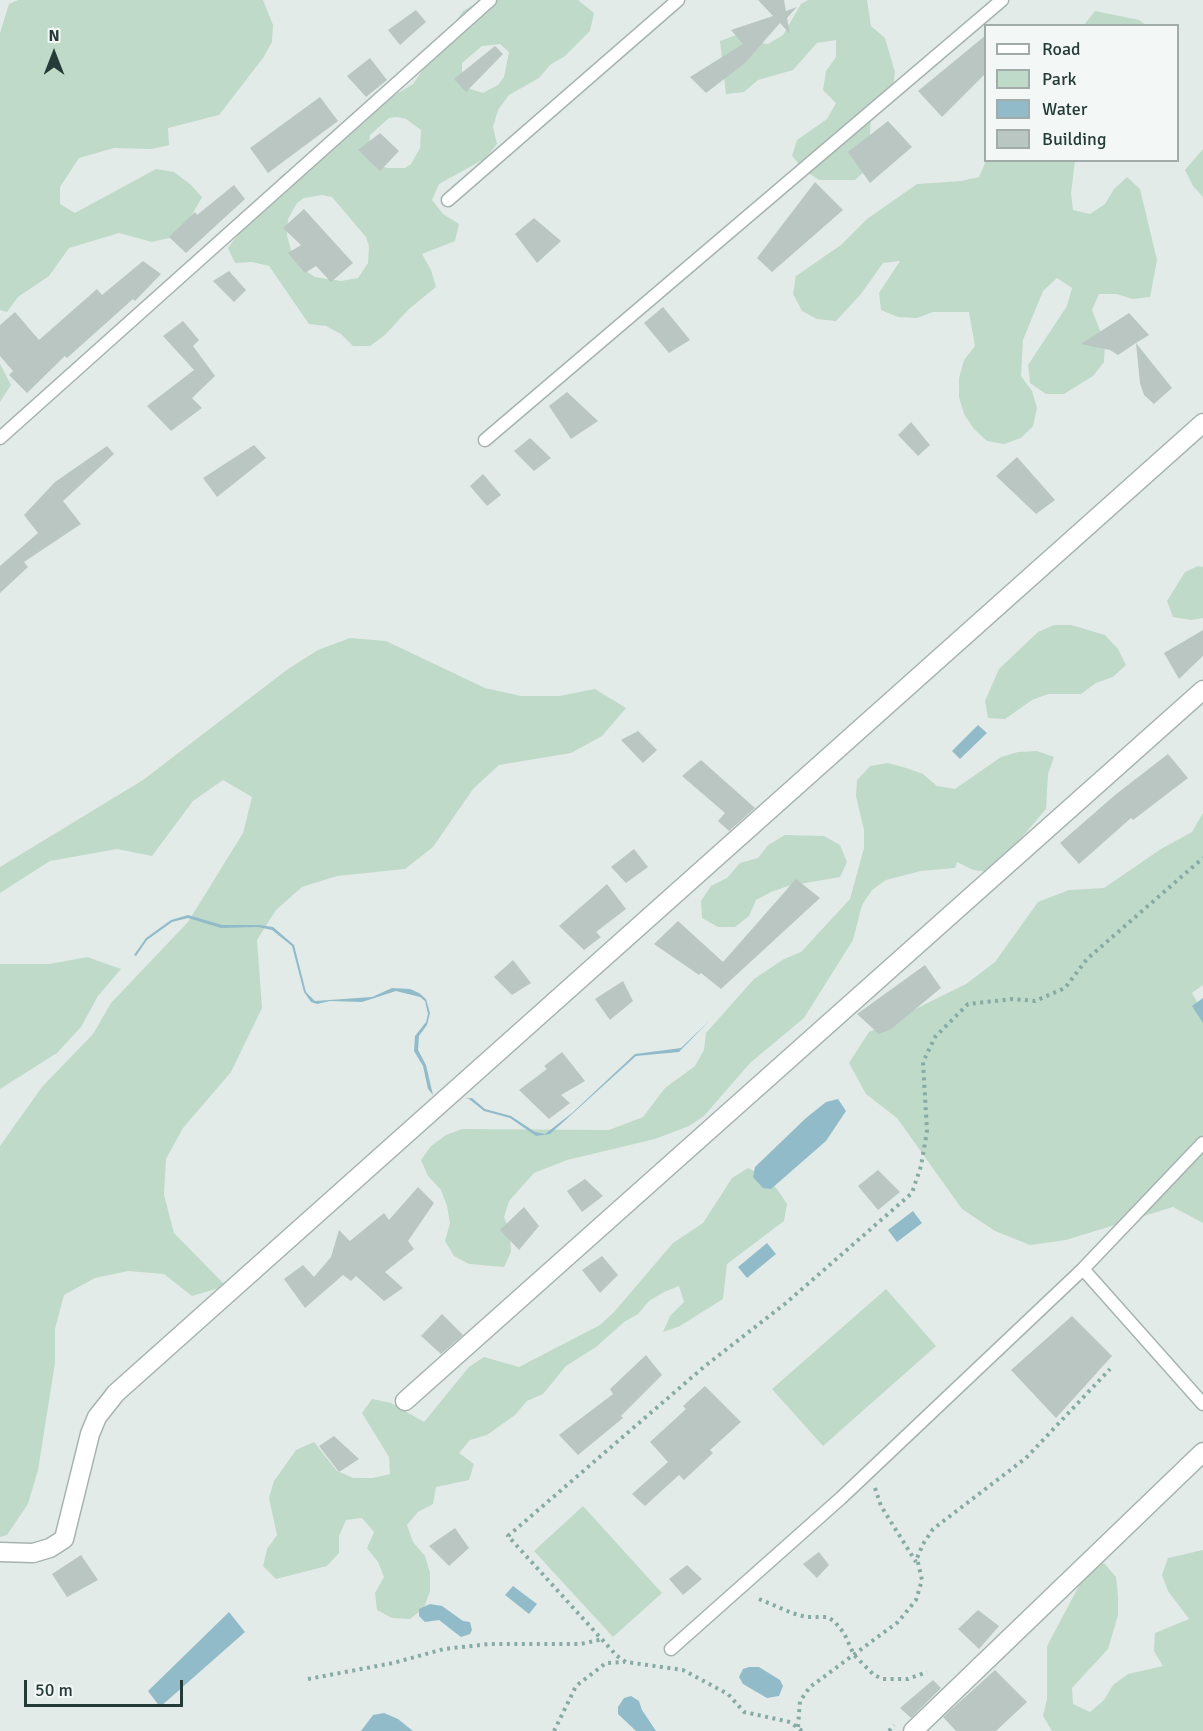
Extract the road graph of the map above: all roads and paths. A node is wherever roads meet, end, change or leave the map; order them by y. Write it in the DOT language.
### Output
graph roads {
  1 [pos="490,0"];
  2 [pos="678,0"];
  3 [pos="1002,0"];
  4 [pos="448,200"];
  5 [pos="1203,423"];
  6 [pos="0,438"];
  7 [pos="485,440"];
  8 [pos="1203,690"];
  9 [pos="1203,858"];
  10 [pos="1203,1143"];
  11 [pos="1083,1269"];
  12 [pos="1110,1370"];
  13 [pos="405,1401"];
  14 [pos="1203,1404"];
  15 [pos="1203,1452"];
  16 [pos="875,1488"];
  17 [pos="0,1552"];
  18 [pos="918,1565"];
  19 [pos="759,1599"];
  20 [pos="603,1639"];
  21 [pos="671,1648"];
  22 [pos="854,1655"];
  23 [pos="626,1662"];
  24 [pos="927,1672"];
  25 [pos="308,1679"];
  26 [pos="799,1730"];
  27 [pos="554,1731"];
  28 [pos="913,1731"];
  1 -- 6 [label="lane"];
  2 -- 4 [label="lane"];
  3 -- 7 [label="lane"];
  5 -- 17 [label="street"];
  8 -- 13 [label="street"];
  9 -- 20 [label="path"];
  10 -- 11 [label="lane"];
  11 -- 14 [label="lane"];
  11 -- 21 [label="lane"];
  12 -- 18 [label="path"];
  15 -- 28 [label="street"];
  16 -- 18 [label="path"];
  18 -- 22 [label="path"];
  19 -- 22 [label="path"];
  20 -- 23 [label="path"];
  20 -- 25 [label="path"];
  22 -- 24 [label="path"];
  22 -- 26 [label="path"];
  23 -- 26 [label="path"];
  23 -- 27 [label="path"];
}
